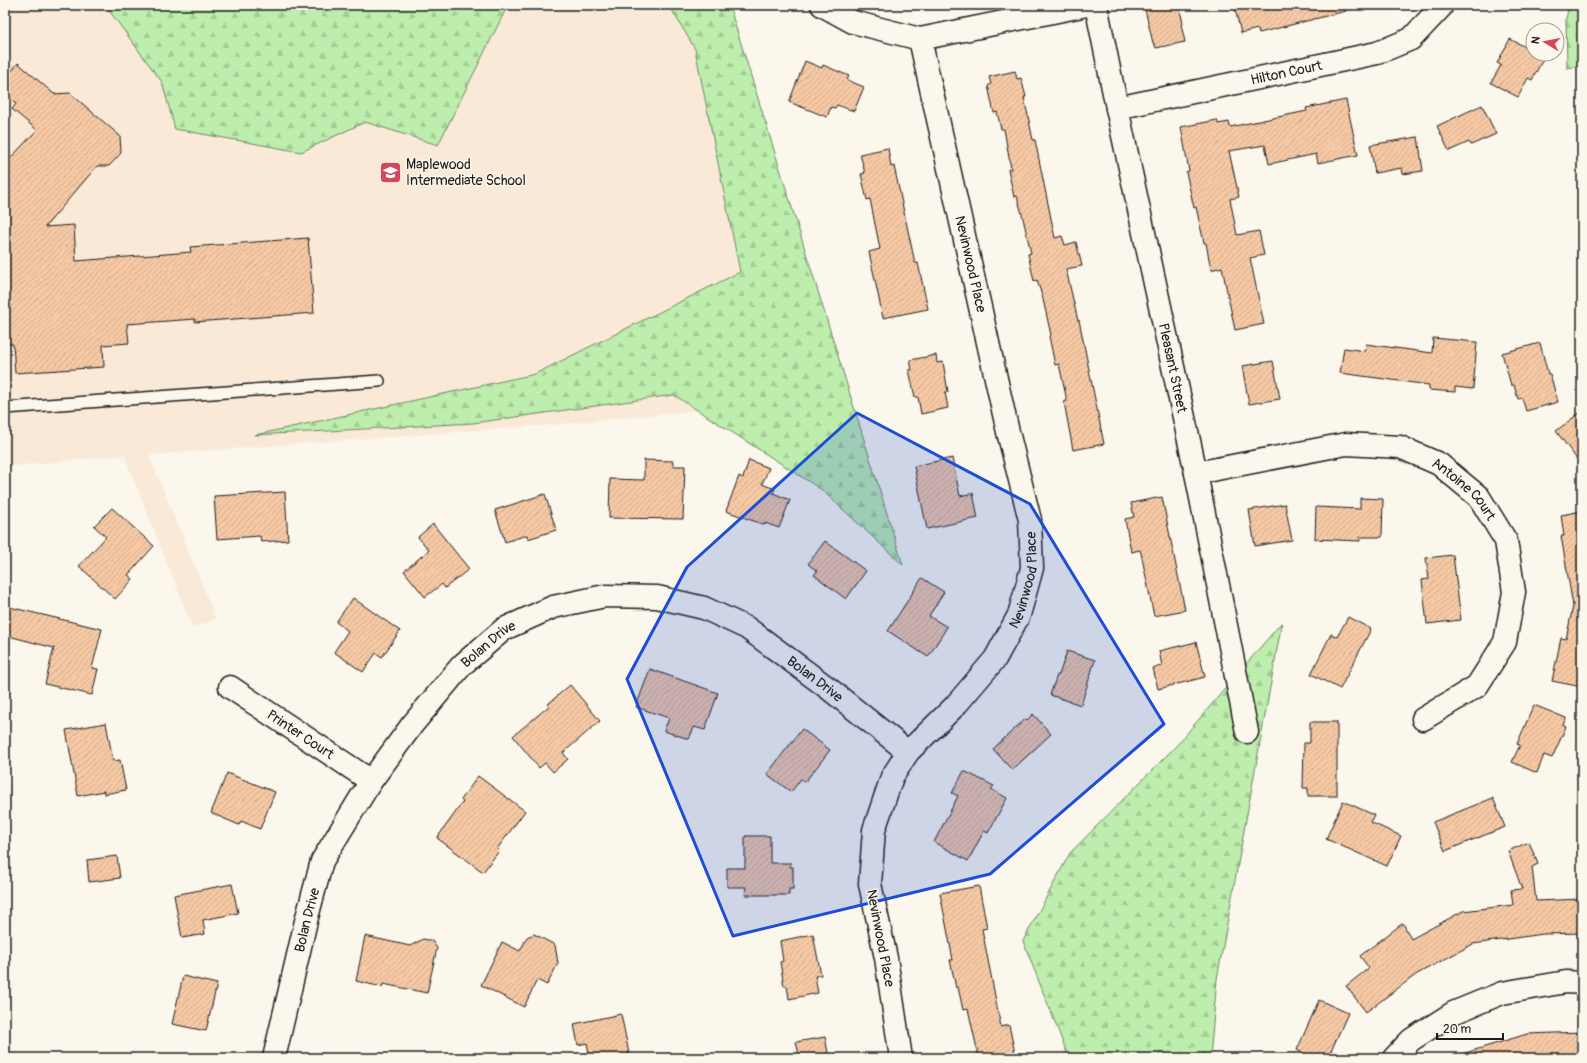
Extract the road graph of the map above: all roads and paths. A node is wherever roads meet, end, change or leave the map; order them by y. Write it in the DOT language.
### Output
graph roads {
  1 [pos="822,5"];
  2 [pos="1087,5"];
  3 [pos="1096,5"];
  4 [pos="1441,7"];
  5 [pos="920,39"];
  6 [pos="1117,108"];
  7 [pos="379,381"];
  8 [pos="5,408"];
  9 [pos="1196,473"];
  10 [pos="230,687"];
  11 [pos="1423,719"];
  12 [pos="1247,732"];
  13 [pos="908,752"];
  14 [pos="370,781"];
  15 [pos="1582,984"];
  16 [pos="280,1057"];
  17 [pos="901,1058"];
  18 [pos="1394,1058"];
  1 -- 5 [label="street"];
  2 -- 5 [label="street"];
  3 -- 6 [label="street, Pleasant Street"];
  4 -- 6 [label="street, Hilton Court"];
  5 -- 13 [label="street, Nevinwood Place"];
  6 -- 9 [label="street, Pleasant Street"];
  7 -- 8 [label="lane"];
  9 -- 11 [label="street, Antoine Court"];
  9 -- 12 [label="street, Pleasant Street"];
  10 -- 14 [label="street, Printer Court"];
  13 -- 14 [label="street, Bolan Drive"];
  13 -- 17 [label="street, Nevinwood Place"];
  14 -- 16 [label="street, Bolan Drive"];
  15 -- 18 [label="street"];
}
